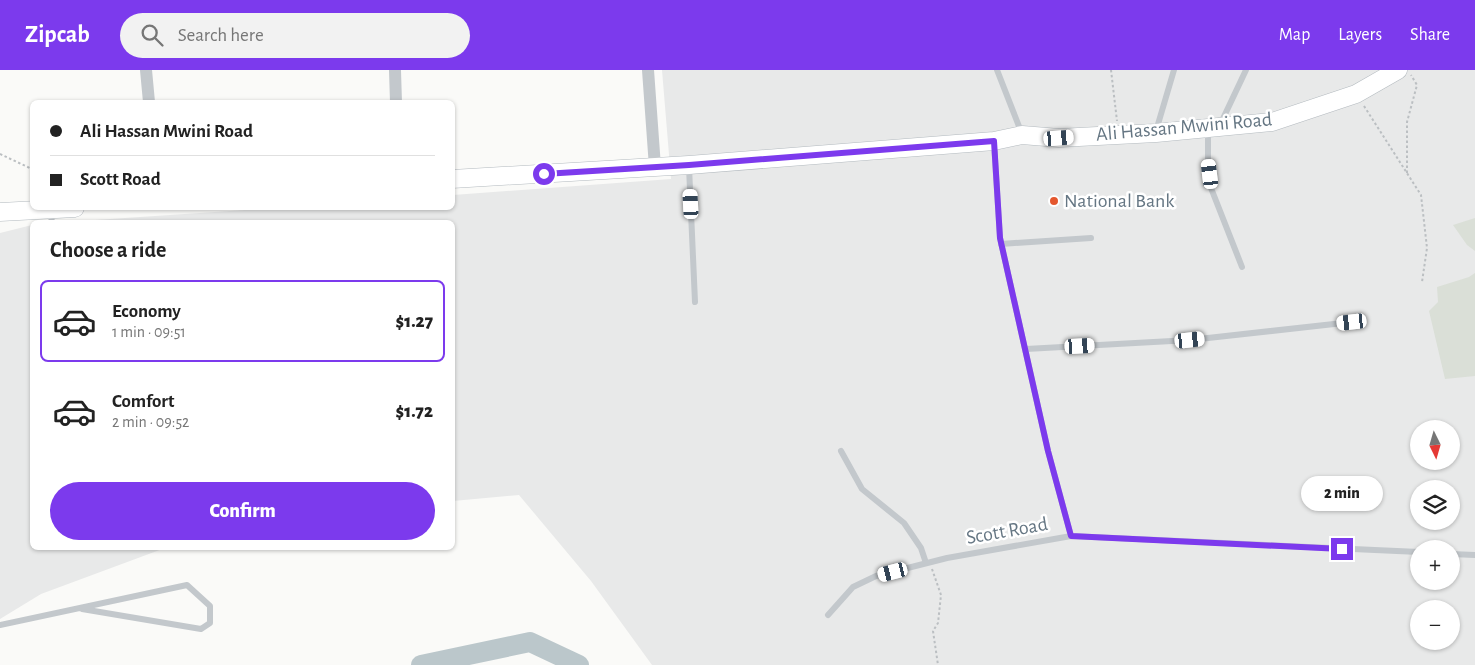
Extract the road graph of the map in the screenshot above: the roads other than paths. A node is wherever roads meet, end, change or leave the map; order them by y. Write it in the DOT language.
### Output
graph roads {
  1 [pos="146,70"];
  2 [pos="395,70"];
  3 [pos="648,70"];
  4 [pos="997,70"];
  5 [pos="1174,70"];
  6 [pos="1246,70"];
  7 [pos="1398,70"];
  8 [pos="149,100"];
  9 [pos="396,100"];
  10 [pos="1214,127"];
  11 [pos="1156,132"];
  12 [pos="1022,135"];
  13 [pos="994,141"];
  14 [pos="689,165"];
  15 [pos="655,168"];
  16 [pos="455,179"];
  17 [pos="68,210"];
  18 [pos="0,212"];
  19 [pos="51,216"];
  20 [pos="1092,238"];
  21 [pos="1001,244"];
  22 [pos="1242,267"];
  23 [pos="695,302"];
  24 [pos="1352,322"];
  25 [pos="1026,349"];
  26 [pos="842,451"];
  27 [pos="1071,536"];
  28 [pos="1410,552"];
  29 [pos="1460,554"];
  30 [pos="1475,555"];
  31 [pos="928,563"];
  32 [pos="82,609"];
  33 [pos="828,615"];
  34 [pos="0,625"];
  1 -- 8 [label="street"];
  2 -- 9 [label="street"];
  3 -- 15 [label="street"];
  4 -- 12 [label="lane"];
  5 -- 11 [label="lane"];
  6 -- 10 [label="lane"];
  7 -- 10 [label="main road, Ali Hassan Mwini Road"];
  10 -- 11 [label="main road, Ali Hassan Mwini Road"];
  10 -- 22 [label="lane"];
  11 -- 12 [label="main road, Ali Hassan Mwini Road"];
  12 -- 13 [label="main road, Ali Hassan Mwini Road"];
  13 -- 14 [label="main road, Ali Hassan Mwini Road"];
  13 -- 21 [label="lane"];
  14 -- 15 [label="main road, Ali Hassan Mwini Road"];
  14 -- 23 [label="lane"];
  15 -- 16 [label="main road, Ali Hassan Mwini Road"];
  17 -- 19 [label="main road"];
  18 -- 19 [label="main road"];
  20 -- 21 [label="lane"];
  21 -- 25 [label="lane"];
  24 -- 25 [label="lane"];
  25 -- 27 [label="lane"];
  26 -- 31 [label="lane"];
  27 -- 28 [label="lane, Scott Road"];
  27 -- 31 [label="lane, Scott Road"];
  29 -- 30 [label="lane"];
  31 -- 33 [label="lane, Scott Road"];
  32 -- 32 [label="lane"];
  32 -- 34 [label="lane"];
}
